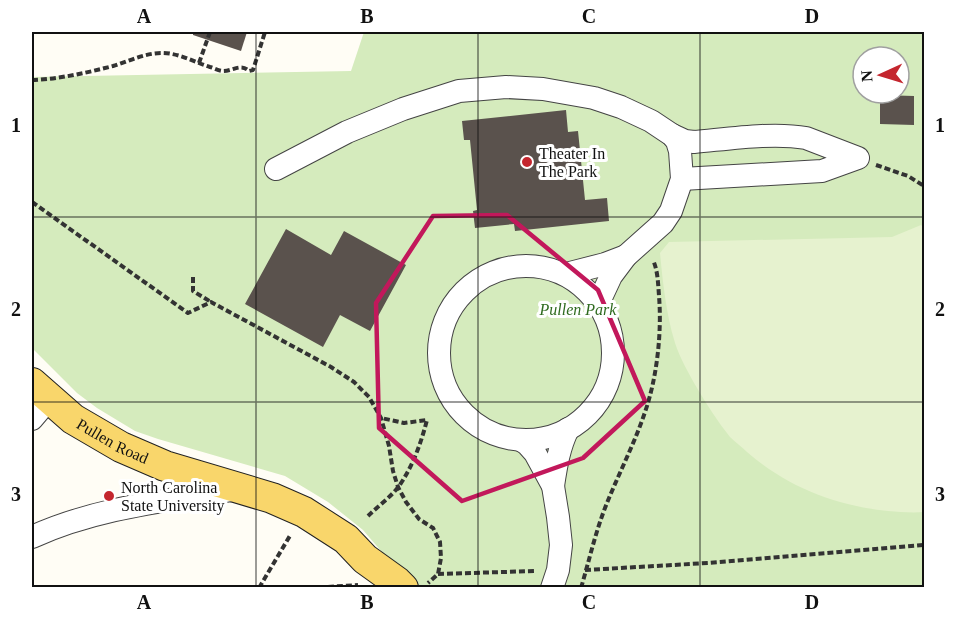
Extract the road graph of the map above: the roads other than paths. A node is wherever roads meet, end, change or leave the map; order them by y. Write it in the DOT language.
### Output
graph roads {
  1 [pos="672,135"];
  2 [pos="276,169"];
  3 [pos="682,179"];
  4 [pos="626,256"];
  5 [pos="566,274"];
  6 [pos="598,304"];
  7 [pos="37,400"];
  8 [pos="568,429"];
  9 [pos="521,440"];
  10 [pos="553,486"];
  11 [pos="243,489"];
  12 [pos="32,537"];
  13 [pos="368,577"];
  14 [pos="547,579"];
  15 [pos="415,586"];
  1 -- 2 [label="street"];
  1 -- 3 [label="street"];
  1 -- 3 [label="street"];
  3 -- 4 [label="street"];
  4 -- 5 [label="street"];
  4 -- 6 [label="street"];
  5 -- 6 [label="street"];
  5 -- 9 [label="street"];
  6 -- 8 [label="street"];
  7 -- 11 [label="main road, Pullen Road"];
  8 -- 9 [label="street"];
  8 -- 10 [label="street"];
  9 -- 10 [label="street"];
  10 -- 14 [label="street"];
  11 -- 12 [label="street"];
  11 -- 13 [label="main road, Pullen Road"];
  13 -- 15 [label="main road, Pullen Road"];
}
